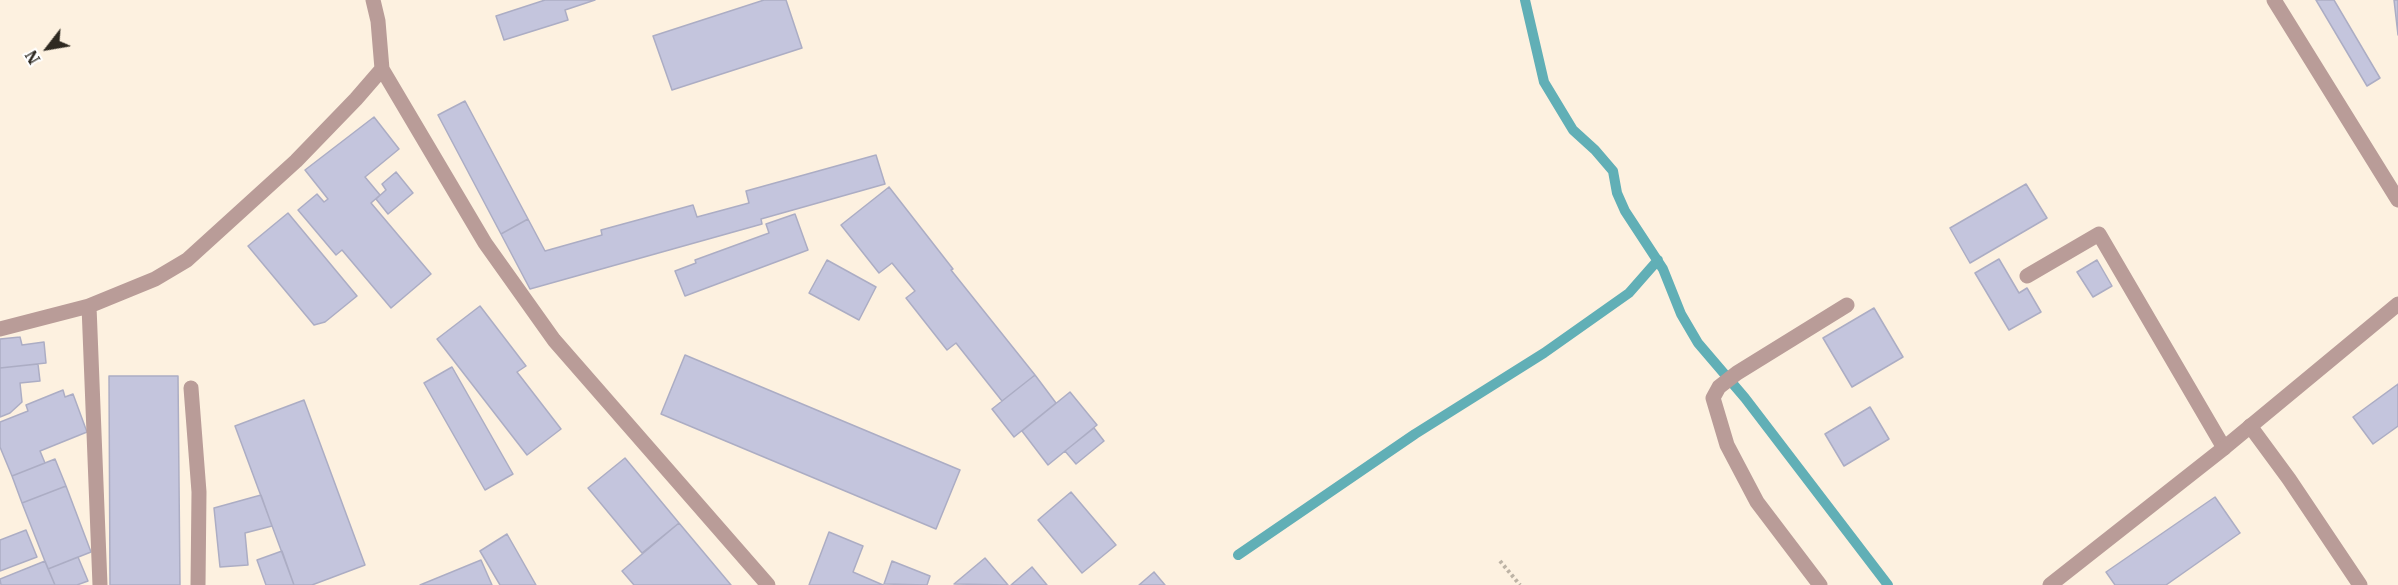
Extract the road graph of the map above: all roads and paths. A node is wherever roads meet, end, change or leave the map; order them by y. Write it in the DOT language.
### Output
graph roads {
  1 [pos="373,0"];
  2 [pos="2274,0"];
  3 [pos="382,69"];
  4 [pos="2398,200"];
  5 [pos="2026,276"];
  6 [pos="2398,304"];
  7 [pos="1847,305"];
  8 [pos="90,306"];
  9 [pos="0,329"];
  10 [pos="191,388"];
  11 [pos="2250,426"];
  12 [pos="2224,448"];
  13 [pos="1500,561"];
  14 [pos="100,585"];
  15 [pos="198,585"];
  16 [pos="768,585"];
  17 [pos="1520,585"];
  18 [pos="1820,585"];
  19 [pos="2050,585"];
  20 [pos="2360,585"];
  1 -- 3 [label="street"];
  2 -- 4 [label="street"];
  3 -- 8 [label="street"];
  3 -- 16 [label="street"];
  5 -- 12 [label="street"];
  6 -- 11 [label="street"];
  7 -- 18 [label="street"];
  8 -- 9 [label="street"];
  8 -- 14 [label="street"];
  10 -- 15 [label="street"];
  11 -- 12 [label="street"];
  11 -- 20 [label="street"];
  12 -- 19 [label="street"];
  13 -- 17 [label="path"];
}
